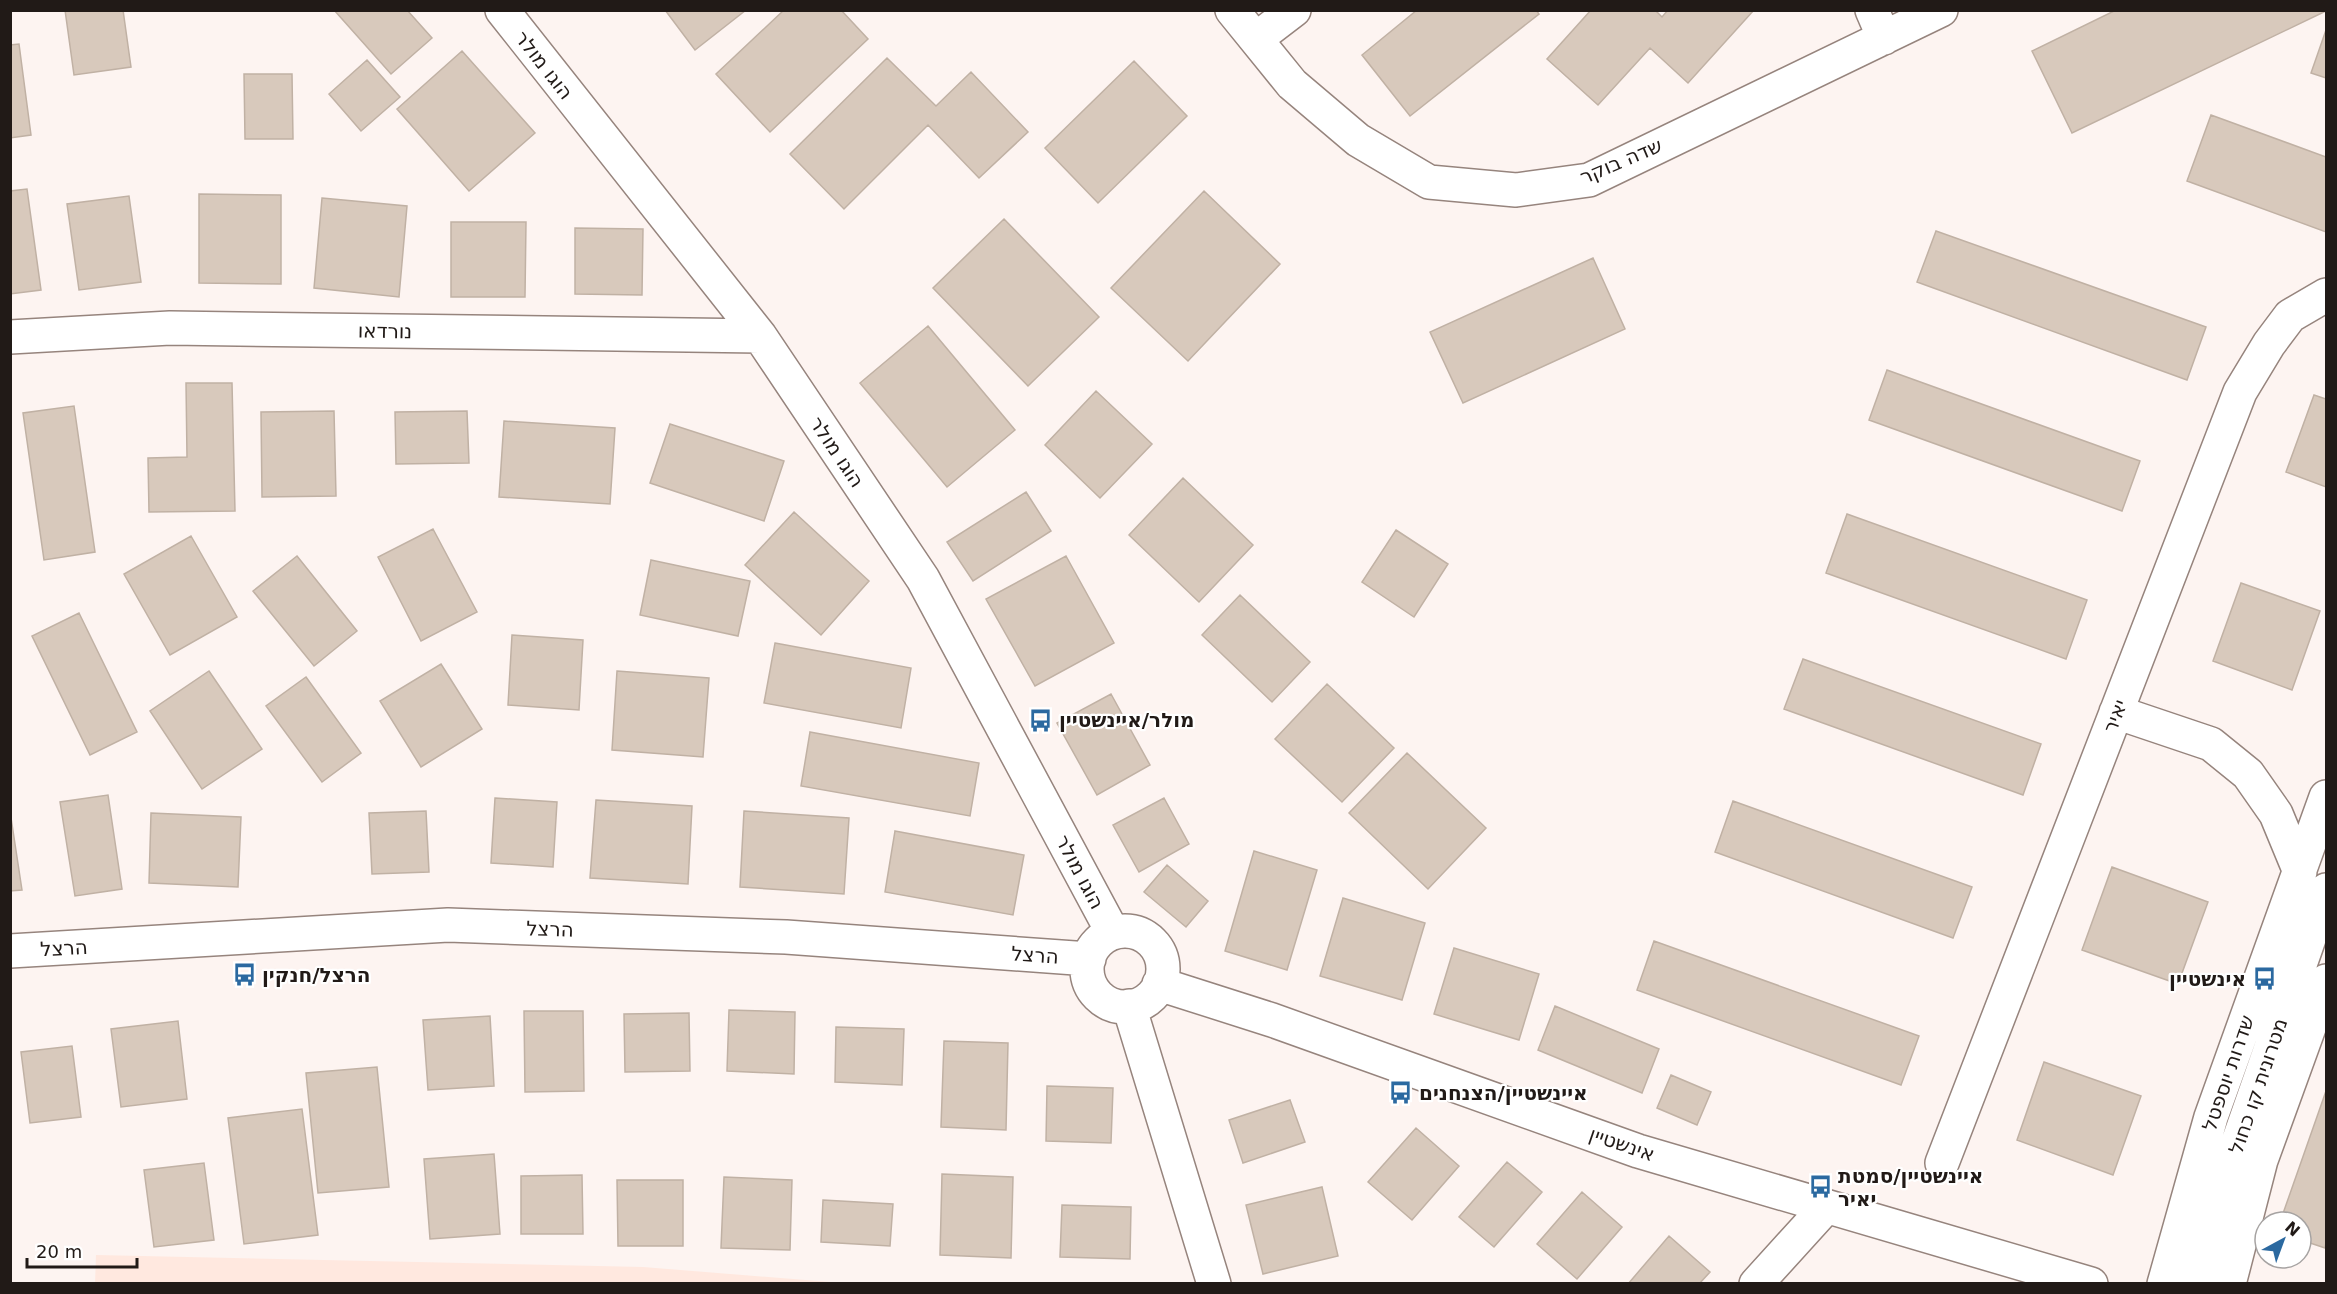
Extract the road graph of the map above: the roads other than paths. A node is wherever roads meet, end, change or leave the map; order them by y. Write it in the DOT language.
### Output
graph roads {
  1 [pos="502,10"];
  2 [pos="1232,10"];
  3 [pos="1294,10"];
  4 [pos="1941,10"];
  5 [pos="1878,24"];
  6 [pos="1256,39"];
  7 [pos="2326,295"];
  8 [pos="760,336"];
  9 [pos="10,337"];
  10 [pos="2116,712"];
  11 [pos="2326,797"];
  12 [pos="2300,872"];
  13 [pos="2326,890"];
  14 [pos="1113,933"];
  15 [pos="10,951"];
  16 [pos="1089,958"];
  17 [pos="2326,981"];
  18 [pos="1159,984"];
  19 [pos="1129,1006"];
  20 [pos="1942,1163"];
  21 [pos="1826,1207"];
  22 [pos="1214,1284"];
  23 [pos="1756,1284"];
  24 [pos="2091,1284"];
  25 [pos="2164,1284"];
  26 [pos="2196,1284"];
  27 [pos="2229,1284"];
  1 -- 8 [label="street, הוגו מולר"];
  2 -- 6 [label="street, שדה בוקר"];
  3 -- 6 [label="street"];
  4 -- 5 [label="street, שדה בוקר"];
  5 -- 6 [label="street, שדה בוקר"];
  7 -- 10 [label="street, יאיר"];
  8 -- 9 [label="street, נורדאו"];
  8 -- 14 [label="street, הוגו מולר"];
  10 -- 12 [label="street"];
  10 -- 20 [label="street, יאיר"];
  11 -- 12 [label="street, שדרות יוספטל"];
  12 -- 25 [label="street, שדרות יוספטל"];
  13 -- 26 [label="street, מטרונית קו כחול"];
  14 -- 16 [label="street"];
  14 -- 18 [label="street"];
  15 -- 16 [label="street, הרצל"];
  16 -- 19 [label="street"];
  17 -- 27 [label="street"];
  18 -- 19 [label="street"];
  18 -- 21 [label="street, אינשטיין"];
  19 -- 22 [label="street"];
  21 -- 23 [label="street"];
  21 -- 24 [label="street, אינשטיין"];
}
